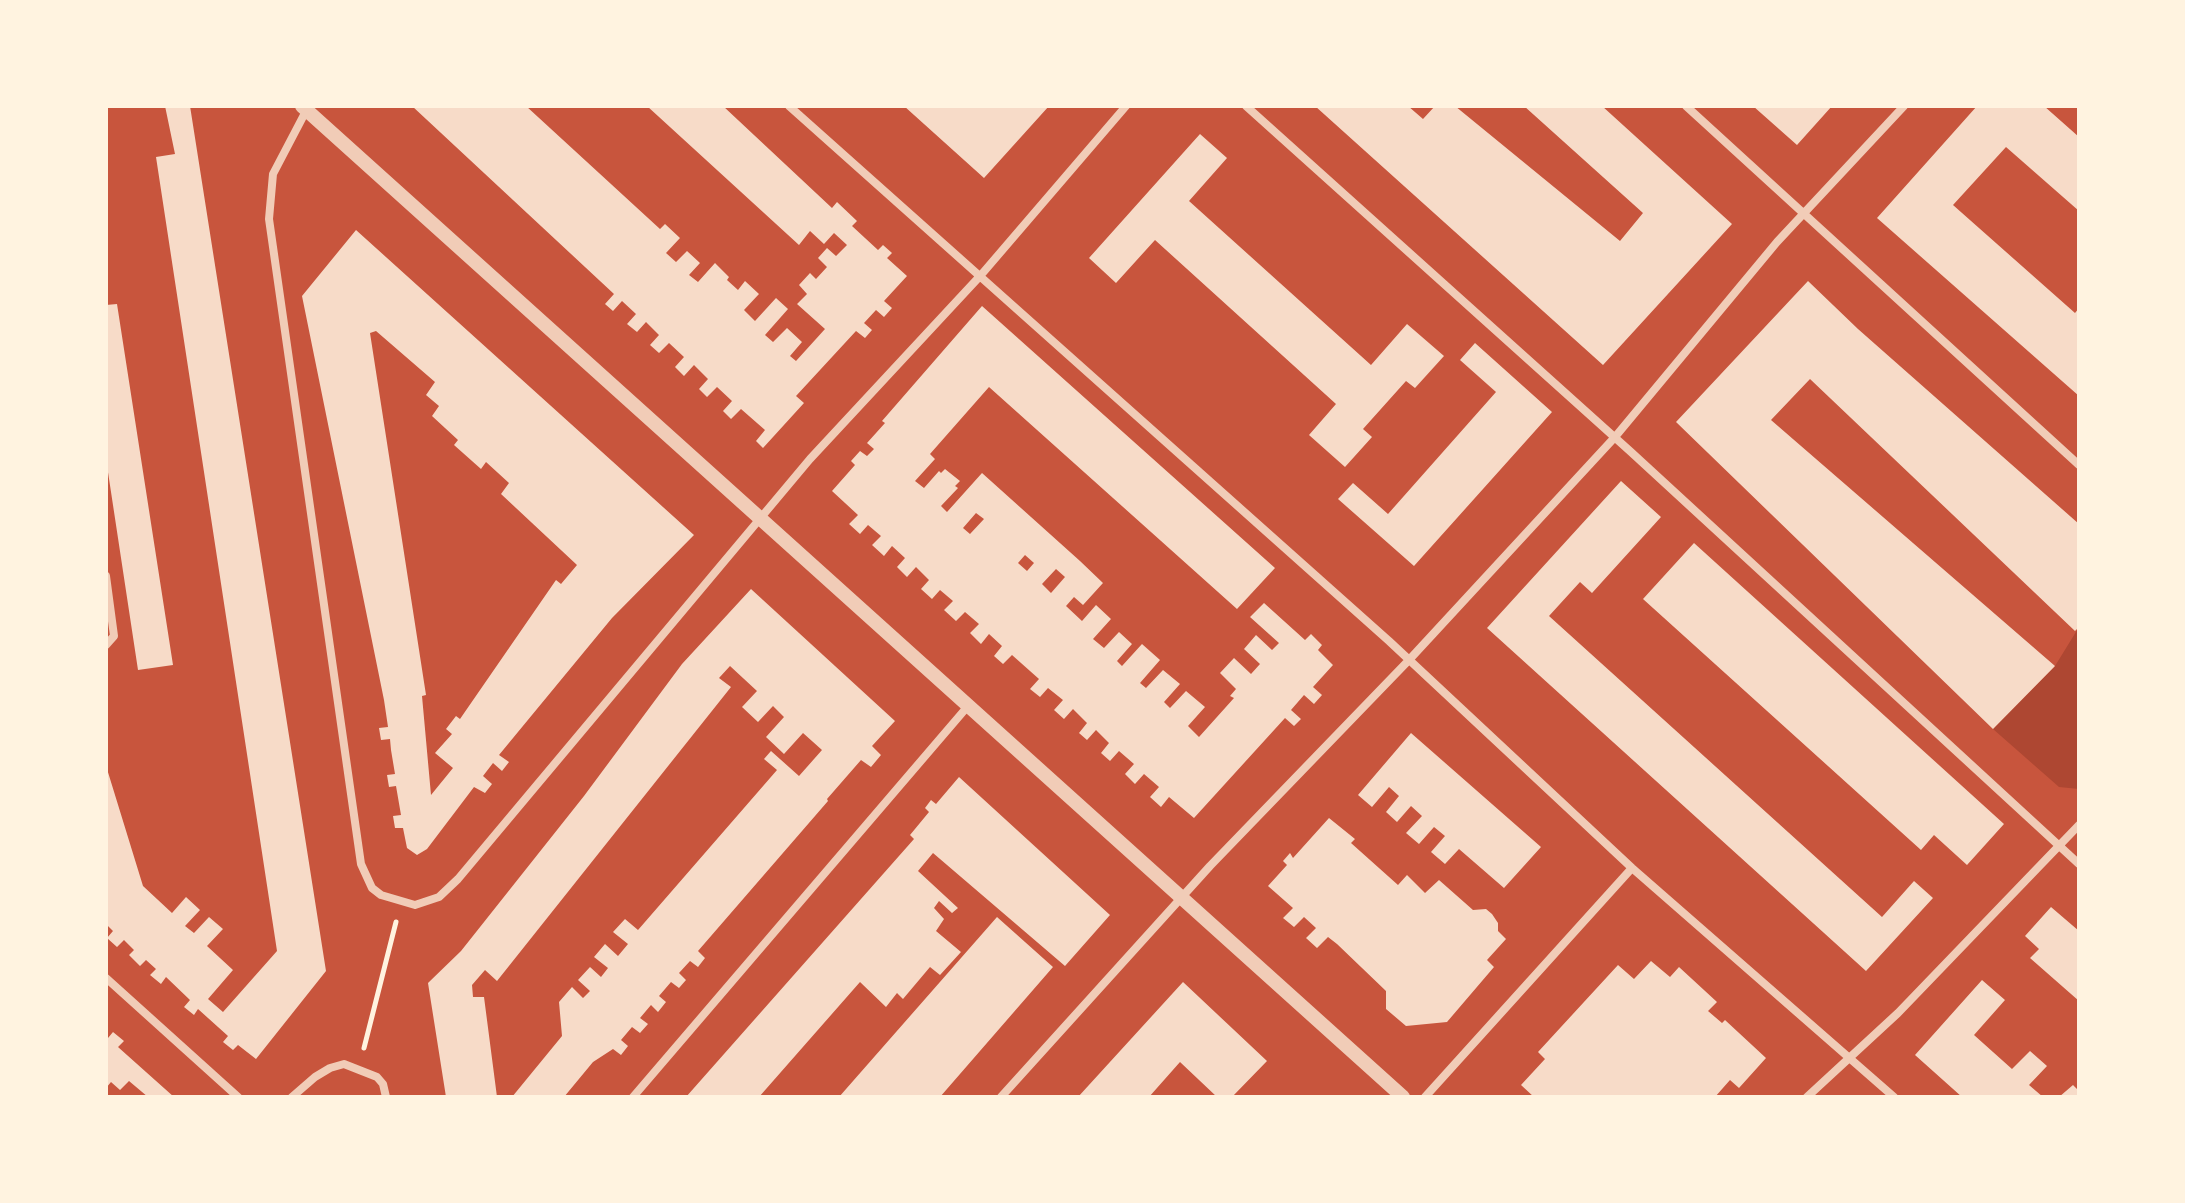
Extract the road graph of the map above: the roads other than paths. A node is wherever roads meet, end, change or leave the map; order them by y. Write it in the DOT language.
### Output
graph roads {
  1 [pos="789,106"];
  2 [pos="1126,106"];
  3 [pos="1246,106"];
  4 [pos="1686,106"];
  5 [pos="1904,106"];
  6 [pos="304,109"];
  7 [pos="1804,212"];
  8 [pos="981,275"];
  9 [pos="1615,437"];
  10 [pos="2079,465"];
  11 [pos="760,518"];
  12 [pos="106,576"];
  13 [pos="106,645"];
  14 [pos="1409,660"];
  15 [pos="968,706"];
  16 [pos="2079,825"];
  17 [pos="2059,845"];
  18 [pos="2079,864"];
  19 [pos="1632,868"];
  20 [pos="1182,898"];
  21 [pos="106,978"];
  22 [pos="1849,1056"];
  23 [pos="238,1097"];
  24 [pos="292,1097"];
  25 [pos="386,1097"];
  26 [pos="633,1097"];
  27 [pos="1001,1097"];
  28 [pos="1403,1097"];
  29 [pos="1425,1097"];
  30 [pos="1807,1097"];
  31 [pos="1894,1097"];
  1 -- 8 [label="street"];
  2 -- 8 [label="street"];
  3 -- 9 [label="street"];
  4 -- 7 [label="street"];
  5 -- 7 [label="street"];
  6 -- 11 [label="street"];
  6 -- 11 [label="street"];
  7 -- 9 [label="street"];
  7 -- 10 [label="street"];
  8 -- 11 [label="street"];
  8 -- 14 [label="street"];
  9 -- 14 [label="street"];
  9 -- 17 [label="street"];
  11 -- 15 [label="street"];
  12 -- 13 [label="street"];
  14 -- 19 [label="street"];
  14 -- 20 [label="street"];
  15 -- 20 [label="street"];
  15 -- 26 [label="street"];
  16 -- 17 [label="street"];
  17 -- 18 [label="street"];
  17 -- 22 [label="street"];
  19 -- 22 [label="street"];
  19 -- 29 [label="street"];
  20 -- 27 [label="street"];
  20 -- 28 [label="street"];
  21 -- 23 [label="street"];
  22 -- 30 [label="street"];
  22 -- 31 [label="street"];
  24 -- 25 [label="street"];
}
